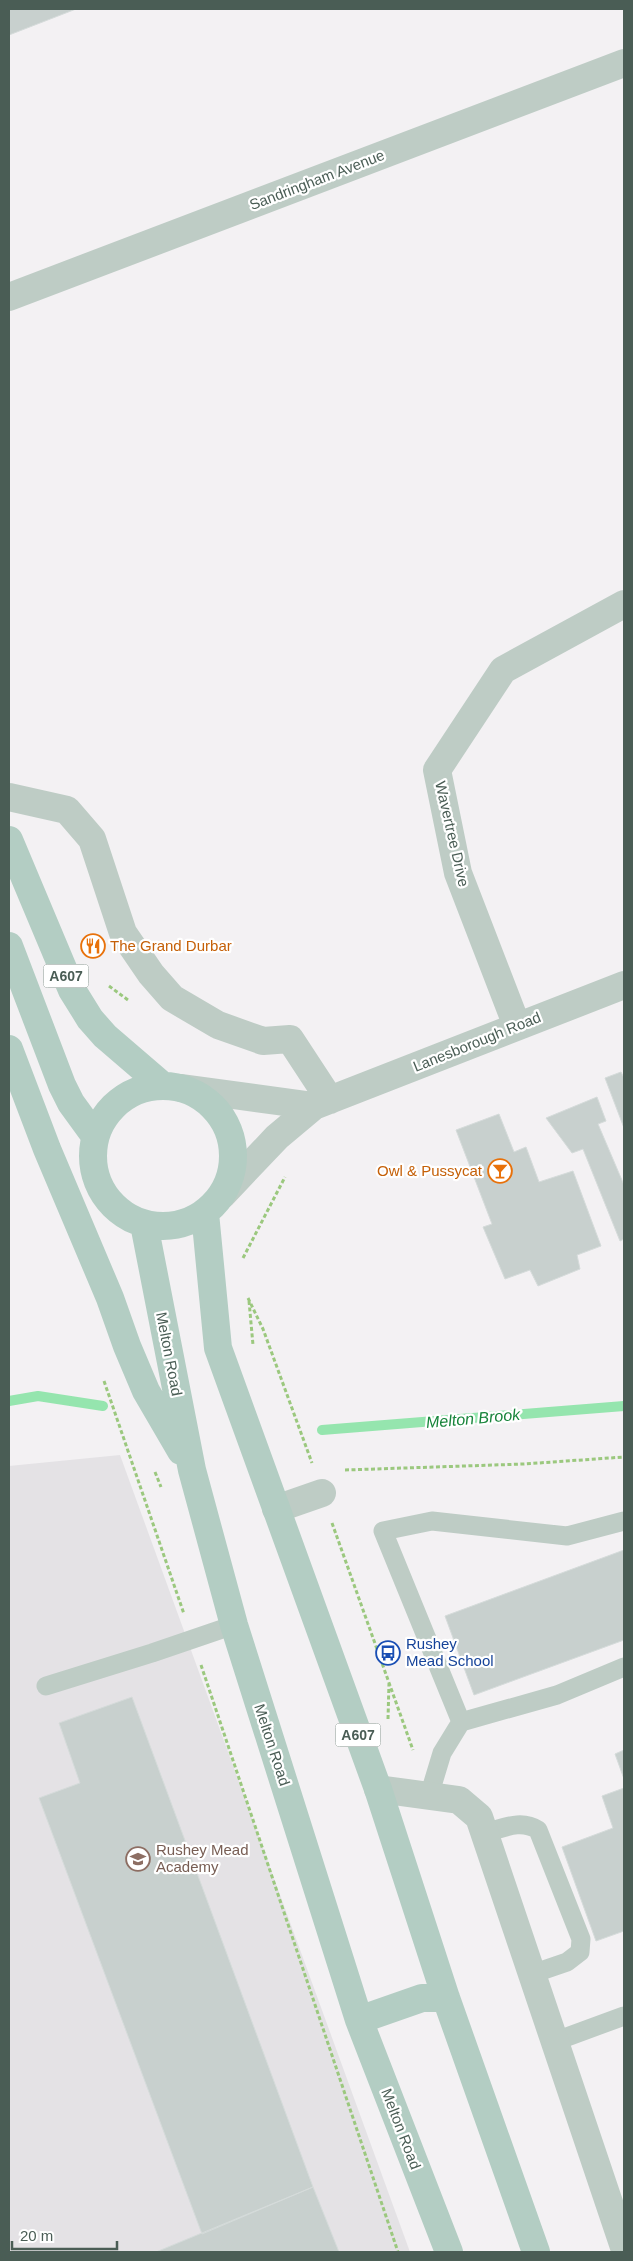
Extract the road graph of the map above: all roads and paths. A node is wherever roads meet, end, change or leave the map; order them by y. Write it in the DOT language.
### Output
graph roads {
  1 [pos="624,63"];
  2 [pos="9,297"];
  3 [pos="624,604"];
  4 [pos="9,797"];
  5 [pos="9,840"];
  6 [pos="9,946"];
  7 [pos="624,985"];
  8 [pos="517,1026"];
  9 [pos="9,1049"];
  10 [pos="172,1086"];
  11 [pos="322,1103"];
  12 [pos="95,1136"];
  13 [pos="213,1204"];
  14 [pos="144,1224"];
  15 [pos="248,1298"];
  16 [pos="103,1377"];
  17 [pos="624,1457"];
  18 [pos="192,1470"];
  19 [pos="344,1470"];
  20 [pos="322,1493"];
  21 [pos="276,1509"];
  22 [pos="624,1521"];
  23 [pos="234,1625"];
  24 [pos="192,1640"];
  25 [pos="624,1667"];
  26 [pos="46,1686"];
  27 [pos="461,1722"];
  28 [pos="378,1789"];
  29 [pos="429,1796"];
  30 [pos="485,1833"];
  31 [pos="532,1974"];
  32 [pos="446,1998"];
  33 [pos="624,2016"];
  34 [pos="359,2020"];
  35 [pos="556,2041"];
  36 [pos="624,2247"];
  37 [pos="398,2252"];
  38 [pos="449,2252"];
  39 [pos="536,2252"];
  1 -- 2 [label="street, Sandringham Avenue"];
  3 -- 8 [label="street, Wavertree Drive"];
  4 -- 11 [label="street"];
  5 -- 10 [label="main road, A607"];
  6 -- 12 [label="main road, A607"];
  7 -- 8 [label="street, Lanesborough Road"];
  8 -- 11 [label="street, Lanesborough Road"];
  9 -- 18 [label="main road"];
  10 -- 11 [label="street, Lanesborough Road"];
  10 -- 12 [label="main road"];
  10 -- 13 [label="main road, A607"];
  11 -- 13 [label="street, Lanesborough Road"];
  12 -- 14 [label="main road"];
  13 -- 14 [label="main road"];
  13 -- 21 [label="main road, A607"];
  14 -- 18 [label="main road, Melton Road"];
  15 -- 20 [label="path"];
  16 -- 24 [label="path"];
  17 -- 19 [label="path"];
  18 -- 23 [label="main road, Melton Road"];
  20 -- 21 [label="street"];
  20 -- 29 [label="path"];
  21 -- 28 [label="main road, A607"];
  22 -- 27 [label="lane"];
  23 -- 24 [label="lane"];
  23 -- 34 [label="main road, Melton Road"];
  24 -- 26 [label="lane"];
  24 -- 37 [label="path"];
  25 -- 27 [label="lane"];
  27 -- 29 [label="lane"];
  28 -- 29 [label="street"];
  28 -- 32 [label="main road, A607"];
  29 -- 30 [label="street"];
  30 -- 31 [label="street"];
  30 -- 31 [label="lane"];
  31 -- 35 [label="street"];
  32 -- 34 [label="main road"];
  32 -- 39 [label="main road, A607"];
  33 -- 35 [label="lane"];
  34 -- 38 [label="main road, Melton Road"];
  35 -- 36 [label="street"];
}
